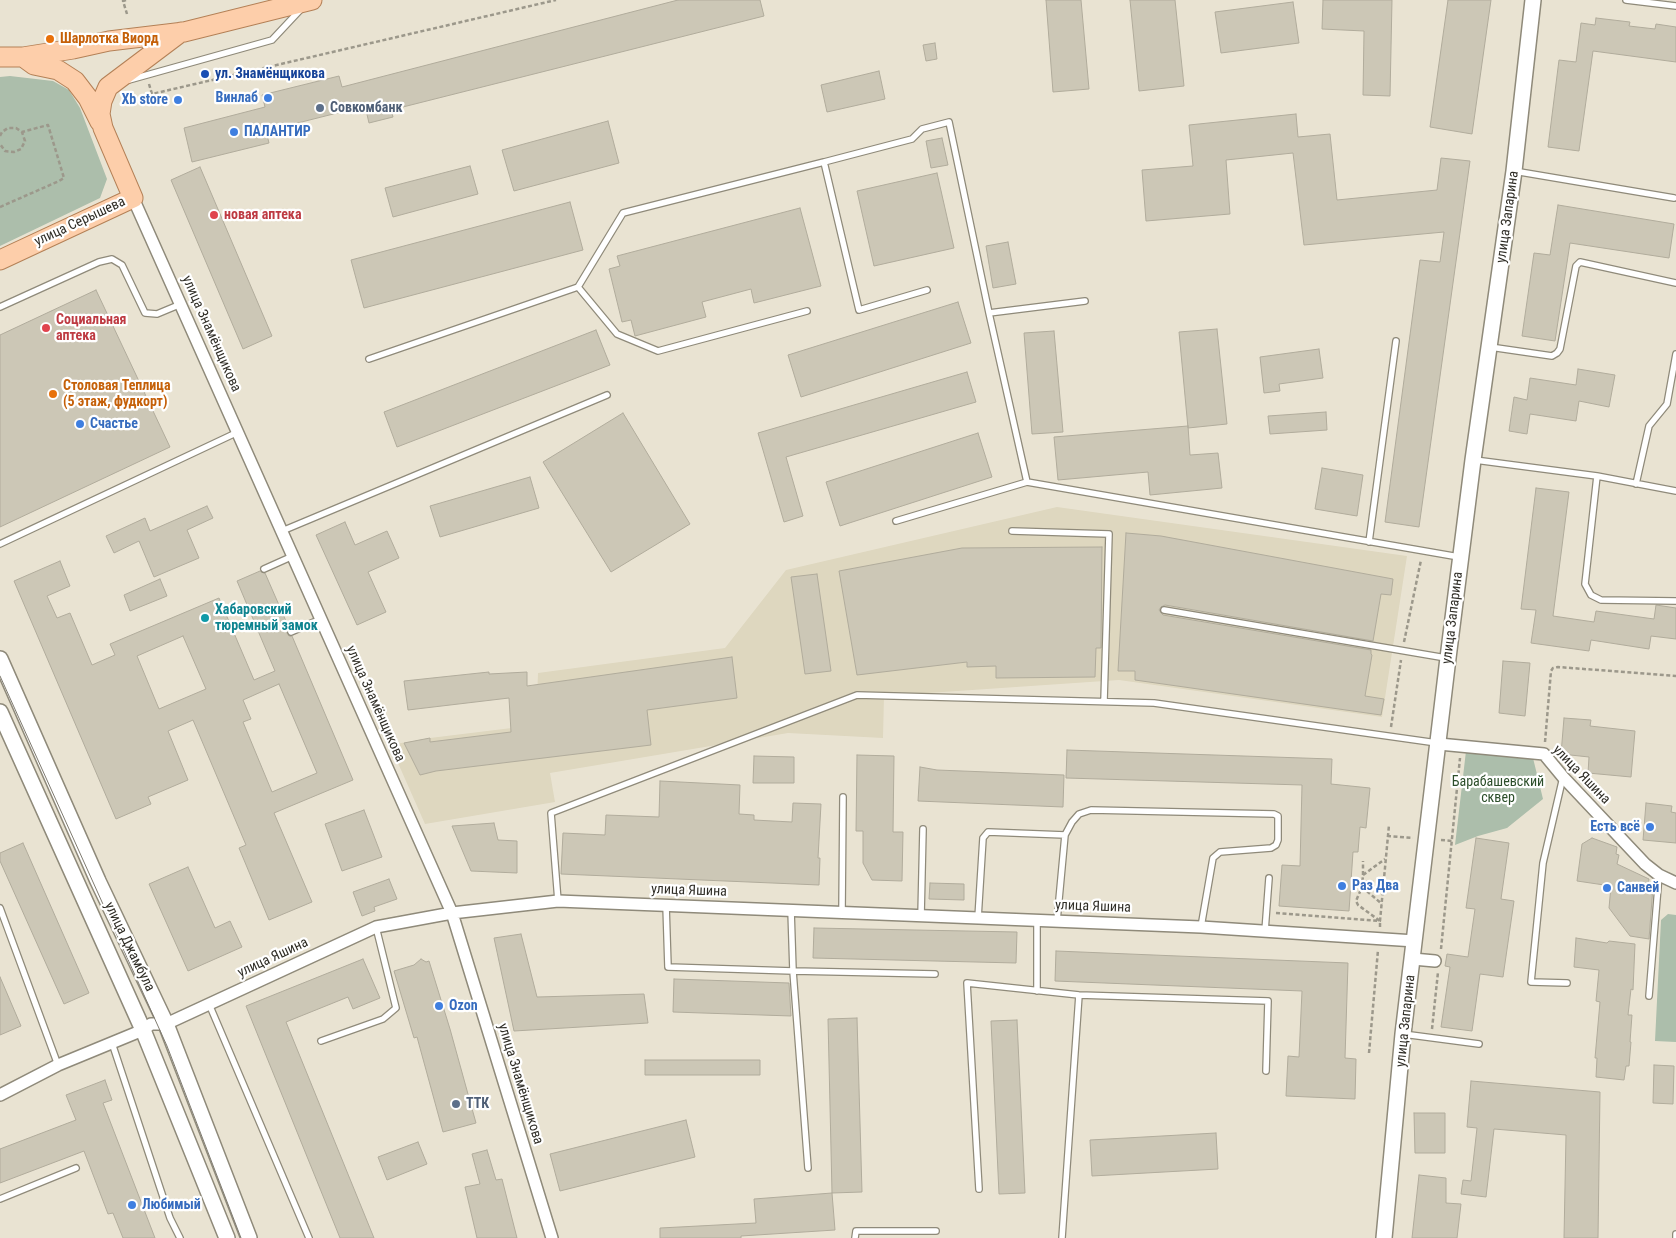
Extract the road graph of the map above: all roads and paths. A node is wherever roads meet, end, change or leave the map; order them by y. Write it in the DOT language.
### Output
graph roads {
  1 [pos="126,0"];
  2 [pos="311,0"];
  3 [pos="556,0"];
  4 [pos="1533,0"];
  5 [pos="1626,0"];
  6 [pos="280,4"];
  7 [pos="1676,6"];
  8 [pos="127,14"];
  9 [pos="181,32"];
  10 [pos="0,57"];
  11 [pos="23,57"];
  12 [pos="147,81"];
  13 [pos="108,87"];
  14 [pos="103,128"];
  15 [pos="22,132"];
  16 [pos="0,136"];
  17 [pos="0,144"];
  18 [pos="1,149"];
  19 [pos="824,162"];
  20 [pos="1514,171"];
  21 [pos="133,198"];
  22 [pos="1674,198"];
  23 [pos="0,207"];
  24 [pos="0,260"];
  25 [pos="1676,283"];
  26 [pos="578,287"];
  27 [pos="927,290"];
  28 [pos="1085,301"];
  29 [pos="181,304"];
  30 [pos="0,307"];
  31 [pos="807,311"];
  32 [pos="989,313"];
  33 [pos="1396,341"];
  34 [pos="1490,347"];
  35 [pos="1676,354"];
  36 [pos="370,359"];
  37 [pos="607,395"];
  38 [pos="238,432"];
  39 [pos="1473,460"];
  40 [pos="1597,476"];
  41 [pos="1027,482"];
  42 [pos="1636,484"];
  43 [pos="1676,490"];
  44 [pos="896,521"];
  45 [pos="282,531"];
  46 [pos="1012,531"];
  47 [pos="1369,542"];
  48 [pos="0,544"];
  49 [pos="293,556"];
  50 [pos="1461,558"];
  51 [pos="264,569"];
  52 [pos="1676,601"];
  53 [pos="1164,610"];
  54 [pos="321,619"];
  55 [pos="291,632"];
  56 [pos="1448,658"];
  57 [pos="0,659"];
  58 [pos="1676,676"];
  59 [pos="1104,701"];
  60 [pos="0,712"];
  61 [pos="1439,744"];
  62 [pos="1462,746"];
  63 [pos="1544,754"];
  64 [pos="1562,777"];
  65 [pos="844,797"];
  66 [pos="1388,825"];
  67 [pos="922,830"];
  68 [pos="1065,835"];
  69 [pos="1363,861"];
  70 [pos="1363,875"];
  71 [pos="1659,875"];
  72 [pos="1269,878"];
  73 [pos="1363,882"];
  74 [pos="1384,882"];
  75 [pos="1676,884"];
  76 [pos="1362,887"];
  77 [pos="558,901"];
  78 [pos="1382,904"];
  79 [pos="666,906"];
  80 [pos="0,908"];
  81 [pos="791,910"];
  82 [pos="842,912"];
  83 [pos="452,913"];
  84 [pos="1266,913"];
  85 [pos="921,916"];
  86 [pos="978,918"];
  87 [pos="1037,920"];
  88 [pos="1058,921"];
  89 [pos="376,927"];
  90 [pos="1201,927"];
  91 [pos="1265,931"];
  92 [pos="1415,941"];
  93 [pos="1441,949"];
  94 [pos="1413,959"];
  95 [pos="1437,965"];
  96 [pos="793,971"];
  97 [pos="935,974"];
  98 [pos="1567,983"];
  99 [pos="1037,990"];
  100 [pos="1078,995"];
  101 [pos="1649,996"];
  102 [pos="209,1004"];
  103 [pos="166,1024"];
  104 [pos="143,1030"];
  105 [pos="1403,1034"];
  106 [pos="1432,1038"];
  107 [pos="321,1041"];
  108 [pos="112,1043"];
  109 [pos="1479,1044"];
  110 [pos="58,1066"];
  111 [pos="1266,1072"];
  112 [pos="0,1095"];
  113 [pos="76,1168"];
  114 [pos="808,1168"];
  115 [pos="979,1189"];
  116 [pos="0,1199"];
  117 [pos="936,1231"];
  118 [pos="1676,1234"];
  119 [pos="180,1238"];
  120 [pos="227,1238"];
  121 [pos="249,1238"];
  122 [pos="309,1238"];
  123 [pos="552,1238"];
  124 [pos="855,1238"];
  125 [pos="1062,1238"];
  126 [pos="1384,1238"];
  127 [pos="1676,1238"];
  1 -- 8 [label="path"];
  2 -- 6 [label="main road"];
  2 -- 13 [label="lane"];
  3 -- 12 [label="path"];
  4 -- 20 [label="street, улица Запарина"];
  5 -- 7 [label="lane"];
  6 -- 9 [label="main road"];
  9 -- 11 [label="main road"];
  9 -- 13 [label="main road"];
  10 -- 11 [label="main road"];
  11 -- 14 [label="main road"];
  13 -- 14 [label="main road, улица Серышева"];
  14 -- 21 [label="main road, улица Серышева"];
  15 -- 16 [label="path"];
  15 -- 18 [label="path"];
  15 -- 23 [label="path"];
  17 -- 18 [label="path"];
  19 -- 26 [label="lane"];
  19 -- 27 [label="lane"];
  19 -- 32 [label="lane"];
  20 -- 22 [label="lane"];
  20 -- 34 [label="street, улица Запарина"];
  21 -- 24 [label="main road, улица Серышева"];
  21 -- 29 [label="street, улица Знамёнщикова"];
  25 -- 34 [label="lane"];
  26 -- 31 [label="lane"];
  26 -- 36 [label="lane"];
  28 -- 32 [label="lane"];
  29 -- 30 [label="lane"];
  29 -- 38 [label="street, улица Знамёнщикова"];
  32 -- 41 [label="lane"];
  33 -- 47 [label="lane"];
  34 -- 39 [label="street, улица Запарина"];
  35 -- 42 [label="lane"];
  37 -- 45 [label="lane"];
  38 -- 45 [label="street, улица Знамёнщикова"];
  38 -- 48 [label="lane"];
  39 -- 40 [label="lane"];
  39 -- 50 [label="street, улица Запарина"];
  40 -- 42 [label="lane"];
  40 -- 52 [label="lane"];
  41 -- 44 [label="lane"];
  41 -- 47 [label="lane"];
  42 -- 43 [label="lane"];
  45 -- 49 [label="street, улица Знамёнщикова"];
  46 -- 59 [label="lane"];
  47 -- 50 [label="lane"];
  49 -- 51 [label="lane"];
  49 -- 54 [label="street, улица Знамёнщикова"];
  50 -- 56 [label="street, улица Запарина"];
  53 -- 56 [label="lane"];
  54 -- 55 [label="lane"];
  54 -- 83 [label="street, улица Знамёнщикова"];
  56 -- 61 [label="street, улица Запарина"];
  57 -- 103 [label="street, улица Джамбула"];
  58 -- 63 [label="path"];
  59 -- 61 [label="lane"];
  59 -- 77 [label="lane"];
  60 -- 104 [label="street, улица Джамбула"];
  61 -- 62 [label="street, улица Яшина"];
  61 -- 92 [label="street, улица Запарина"];
  62 -- 63 [label="street, улица Яшина"];
  62 -- 93 [label="path"];
  63 -- 64 [label="street, улица Яшина"];
  64 -- 71 [label="street, улица Яшина"];
  64 -- 98 [label="lane"];
  65 -- 82 [label="lane"];
  66 -- 74 [label="path"];
  67 -- 85 [label="lane"];
  68 -- 86 [label="lane"];
  68 -- 88 [label="lane"];
  68 -- 90 [label="lane"];
  69 -- 70 [label="path"];
  71 -- 75 [label="street, улица Яшина"];
  71 -- 101 [label="lane"];
  72 -- 84 [label="lane"];
  73 -- 74 [label="path"];
  74 -- 78 [label="path"];
  76 -- 78 [label="path"];
  77 -- 79 [label="street, улица Яшина"];
  77 -- 83 [label="street, улица Яшина"];
  78 -- 84 [label="path"];
  79 -- 81 [label="street, улица Яшина"];
  79 -- 96 [label="lane"];
  80 -- 110 [label="lane"];
  81 -- 82 [label="street, улица Яшина"];
  81 -- 96 [label="lane"];
  82 -- 85 [label="street, улица Яшина"];
  83 -- 89 [label="street, улица Яшина"];
  83 -- 123 [label="street, улица Знамёнщикова"];
  84 -- 91 [label="lane"];
  85 -- 86 [label="street, улица Яшина"];
  86 -- 87 [label="street, улица Яшина"];
  87 -- 88 [label="street, улица Яшина"];
  87 -- 99 [label="lane"];
  88 -- 90 [label="street, улица Яшина"];
  89 -- 102 [label="street, улица Яшина"];
  89 -- 107 [label="lane"];
  90 -- 91 [label="street, улица Яшина"];
  91 -- 92 [label="street, улица Яшина"];
  92 -- 94 [label="street, улица Запарина"];
  94 -- 95 [label="street"];
  94 -- 105 [label="street, улица Запарина"];
  95 -- 106 [label="path"];
  96 -- 97 [label="lane"];
  96 -- 114 [label="lane"];
  99 -- 100 [label="lane"];
  99 -- 115 [label="lane"];
  100 -- 111 [label="lane"];
  100 -- 125 [label="lane"];
  102 -- 103 [label="street, улица Яшина"];
  102 -- 122 [label="lane"];
  103 -- 104 [label="street, улица Яшина"];
  103 -- 121 [label="street, улица Джамбула"];
  104 -- 108 [label="street, улица Яшина"];
  104 -- 120 [label="street, улица Джамбула"];
  105 -- 106 [label="lane"];
  105 -- 126 [label="street, улица Запарина"];
  106 -- 109 [label="lane"];
  108 -- 110 [label="street, улица Яшина"];
  108 -- 119 [label="lane"];
  110 -- 112 [label="street, улица Яшина"];
  113 -- 116 [label="lane"];
  117 -- 124 [label="lane"];
  118 -- 127 [label="lane"];
}
